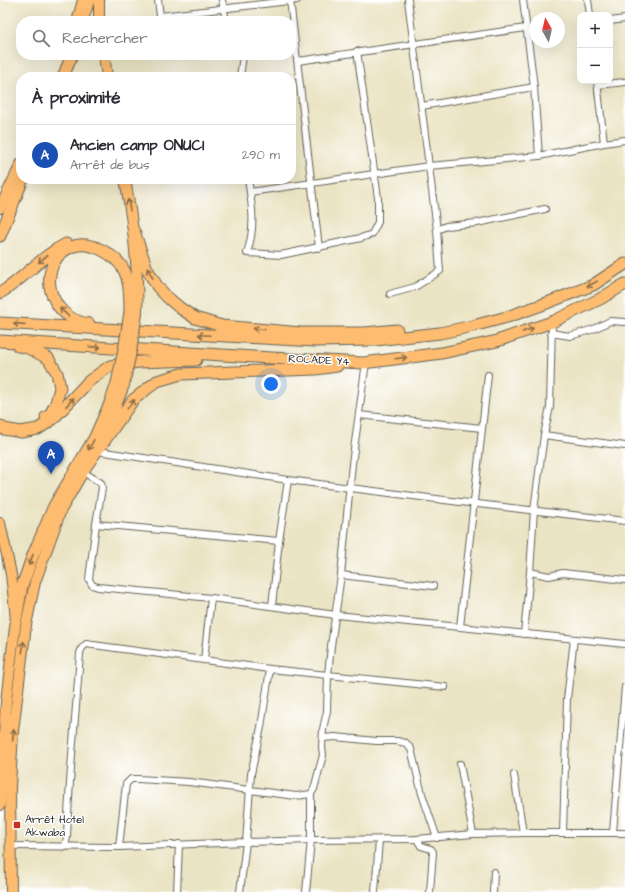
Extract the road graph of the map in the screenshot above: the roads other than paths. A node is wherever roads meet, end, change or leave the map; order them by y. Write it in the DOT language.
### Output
graph roads {
  1 [pos="79,0"];
  2 [pos="83,0"];
  3 [pos="88,0"];
  4 [pos="99,0"];
  5 [pos="158,0"];
  6 [pos="222,0"];
  7 [pos="297,0"];
  8 [pos="408,0"];
  9 [pos="523,0"];
  10 [pos="588,0"];
  11 [pos="290,1"];
  12 [pos="223,8"];
  13 [pos="590,12"];
  14 [pos="80,16"];
  15 [pos="80,16"];
  16 [pos="81,16"];
  17 [pos="100,16"];
  18 [pos="225,16"];
  19 [pos="292,16"];
  20 [pos="625,19"];
  21 [pos="613,21"];
  22 [pos="526,28"];
  23 [pos="414,44"];
  24 [pos="296,46"];
  25 [pos="357,51"];
  26 [pos="64,60"];
  27 [pos="70,60"];
  28 [pos="105,60"];
  29 [pos="242,60"];
  30 [pos="298,61"];
  31 [pos="60,72"];
  32 [pos="66,72"];
  33 [pos="106,72"];
  34 [pos="241,72"];
  35 [pos="613,82"];
  36 [pos="625,82"];
  37 [pos="597,84"];
  38 [pos="534,87"];
  39 [pos="422,106"];
  40 [pos="625,140"];
  41 [pos="604,143"];
  42 [pos="539,156"];
  43 [pos="430,166"];
  44 [pos="16,174"];
  45 [pos="375,174"];
  46 [pos="21,184"];
  47 [pos="126,184"];
  48 [pos="249,184"];
  49 [pos="312,184"];
  50 [pos="250,192"];
  51 [pos="0,208"];
  52 [pos="545,209"];
  53 [pos="437,230"];
  54 [pos="134,231"];
  55 [pos="0,236"];
  56 [pos="319,248"];
  57 [pos="625,264"];
  58 [pos="625,284"];
  59 [pos="0,293"];
  60 [pos="390,294"];
  61 [pos="137,302"];
  62 [pos="133,313"];
  63 [pos="507,317"];
  64 [pos="625,322"];
  65 [pos="0,323"];
  66 [pos="552,328"];
  67 [pos="141,332"];
  68 [pos="0,342"];
  69 [pos="254,357"];
  70 [pos="364,362"];
  71 [pos="488,375"];
  72 [pos="120,384"];
  73 [pos="359,415"];
  74 [pos="0,420"];
  75 [pos="0,426"];
  76 [pos="482,428"];
  77 [pos="544,435"];
  78 [pos="625,446"];
  79 [pos="99,449"];
  80 [pos="83,472"];
  81 [pos="288,480"];
  82 [pos="349,488"];
  83 [pos="473,504"];
  84 [pos="534,510"];
  85 [pos="625,521"];
  86 [pos="0,523"];
  87 [pos="96,524"];
  88 [pos="279,541"];
  89 [pos="530,572"];
  90 [pos="341,575"];
  91 [pos="625,580"];
  92 [pos="433,586"];
  93 [pos="211,598"];
  94 [pos="272,606"];
  95 [pos="336,615"];
  96 [pos="16,619"];
  97 [pos="460,627"];
  98 [pos="524,634"];
  99 [pos="574,639"];
  100 [pos="625,644"];
  101 [pos="204,660"];
  102 [pos="270,669"];
  103 [pos="328,674"];
  104 [pos="445,687"];
  105 [pos="625,687"];
  106 [pos="323,738"];
  107 [pos="460,764"];
  108 [pos="514,775"];
  109 [pos="250,790"];
  110 [pos="311,794"];
  111 [pos="0,805"];
  112 [pos="523,832"];
  113 [pos="613,832"];
  114 [pos="563,833"];
  115 [pos="625,833"];
  116 [pos="473,834"];
  117 [pos="438,838"];
  118 [pos="417,839"];
  119 [pos="311,840"];
  120 [pos="379,840"];
  121 [pos="246,842"];
  122 [pos="179,844"];
  123 [pos="10,846"];
  124 [pos="65,847"];
  125 [pos="119,847"];
  126 [pos="494,872"];
  127 [pos="10,892"];
  128 [pos="177,892"];
  129 [pos="240,892"];
  130 [pos="306,892"];
  131 [pos="376,892"];
  132 [pos="430,892"];
  133 [pos="493,892"];
  1 -- 14 [label="main road"];
  2 -- 15 [label="main road"];
  3 -- 16 [label="highway"];
  4 -- 17 [label="main road"];
  5 -- 12 [label="street"];
  6 -- 12 [label="street"];
  7 -- 11 [label="street"];
  8 -- 23 [label="street"];
  9 -- 22 [label="street"];
  10 -- 13 [label="street"];
  11 -- 12 [label="street"];
  11 -- 19 [label="street"];
  12 -- 18 [label="street"];
  20 -- 21 [label="street"];
  22 -- 23 [label="street"];
  22 -- 38 [label="street"];
  23 -- 25 [label="street"];
  23 -- 39 [label="street"];
  24 -- 30 [label="street"];
  25 -- 30 [label="street"];
  25 -- 45 [label="street"];
  26 -- 31 [label="main road"];
  27 -- 32 [label="highway"];
  28 -- 33 [label="main road"];
  29 -- 34 [label="street"];
  30 -- 49 [label="street"];
  35 -- 36 [label="street"];
  37 -- 41 [label="street"];
  38 -- 39 [label="street"];
  38 -- 42 [label="street"];
  39 -- 43 [label="street"];
  40 -- 41 [label="street"];
  41 -- 42 [label="street"];
  42 -- 43 [label="street"];
  43 -- 45 [label="street"];
  43 -- 53 [label="street"];
  44 -- 51 [label="main road"];
  45 -- 49 [label="street"];
  45 -- 56 [label="street"];
  46 -- 55 [label="highway"];
  54 -- 47 [label="main road, one-way"];
  48 -- 50 [label="street"];
  49 -- 50 [label="street"];
  49 -- 56 [label="street"];
  50 -- 56 [label="street"];
  52 -- 53 [label="street"];
  53 -- 60 [label="street"];
  54 -- 61 [label="main road"];
  63 -- 54 [label="highway, one-way"];
  57 -- 63 [label="highway, ROCADE Y4, one-way"];
  58 -- 66 [label="highway, ROCADE Y4"];
  61 -- 59 [label="highway, one-way"];
  61 -- 62 [label="main road"];
  67 -- 62 [label="highway, one-way"];
  62 -- 72 [label="highway, bridge"];
  63 -- 67 [label="highway, ROCADE Y4, one-way"];
  64 -- 66 [label="street"];
  67 -- 65 [label="highway, ROCADE Y4, one-way"];
  70 -- 66 [label="highway, ROCADE Y4, one-way"];
  66 -- 77 [label="street"];
  68 -- 69 [label="highway, ROCADE Y4, one-way"];
  68 -- 74 [label="highway"];
  69 -- 70 [label="highway, ROCADE Y4"];
  75 -- 69 [label="highway, one-way"];
  70 -- 73 [label="street"];
  79 -- 70 [label="highway, one-way"];
  71 -- 76 [label="street"];
  72 -- 79 [label="main road"];
  72 -- 96 [label="highway, one-way"];
  73 -- 76 [label="street"];
  73 -- 82 [label="street"];
  76 -- 83 [label="street"];
  77 -- 78 [label="street"];
  77 -- 84 [label="street"];
  79 -- 80 [label="main road"];
  79 -- 81 [label="street"];
  80 -- 87 [label="street"];
  123 -- 80 [label="main road, one-way"];
  81 -- 82 [label="street"];
  81 -- 88 [label="street"];
  82 -- 83 [label="street"];
  82 -- 90 [label="street"];
  83 -- 84 [label="street"];
  83 -- 97 [label="street"];
  84 -- 85 [label="street"];
  84 -- 89 [label="street"];
  86 -- 96 [label="main road"];
  87 -- 88 [label="street"];
  87 -- 93 [label="street"];
  88 -- 94 [label="street"];
  89 -- 91 [label="street"];
  89 -- 98 [label="street"];
  90 -- 92 [label="street"];
  90 -- 95 [label="street"];
  93 -- 94 [label="street"];
  93 -- 101 [label="street"];
  94 -- 95 [label="street"];
  95 -- 97 [label="street"];
  95 -- 103 [label="street"];
  96 -- 111 [label="main road"];
  97 -- 98 [label="street"];
  98 -- 99 [label="street"];
  99 -- 100 [label="street"];
  99 -- 114 [label="street"];
  101 -- 102 [label="street"];
  101 -- 124 [label="street"];
  102 -- 103 [label="street"];
  102 -- 109 [label="street"];
  103 -- 104 [label="street"];
  103 -- 106 [label="street"];
  105 -- 113 [label="street"];
  106 -- 110 [label="street"];
  106 -- 117 [label="street"];
  107 -- 116 [label="street"];
  108 -- 112 [label="street"];
  109 -- 110 [label="street"];
  109 -- 121 [label="street"];
  109 -- 125 [label="street"];
  110 -- 119 [label="street"];
  112 -- 114 [label="street"];
  112 -- 116 [label="street"];
  113 -- 114 [label="street"];
  113 -- 115 [label="street"];
  116 -- 117 [label="street"];
  117 -- 118 [label="street"];
  118 -- 120 [label="street"];
  118 -- 132 [label="street"];
  119 -- 120 [label="street"];
  119 -- 121 [label="street"];
  119 -- 130 [label="street"];
  120 -- 131 [label="street"];
  121 -- 122 [label="street"];
  121 -- 129 [label="street"];
  122 -- 125 [label="street"];
  122 -- 128 [label="street"];
  123 -- 124 [label="street"];
  123 -- 127 [label="main road"];
  124 -- 125 [label="street"];
  126 -- 133 [label="street"];
}
